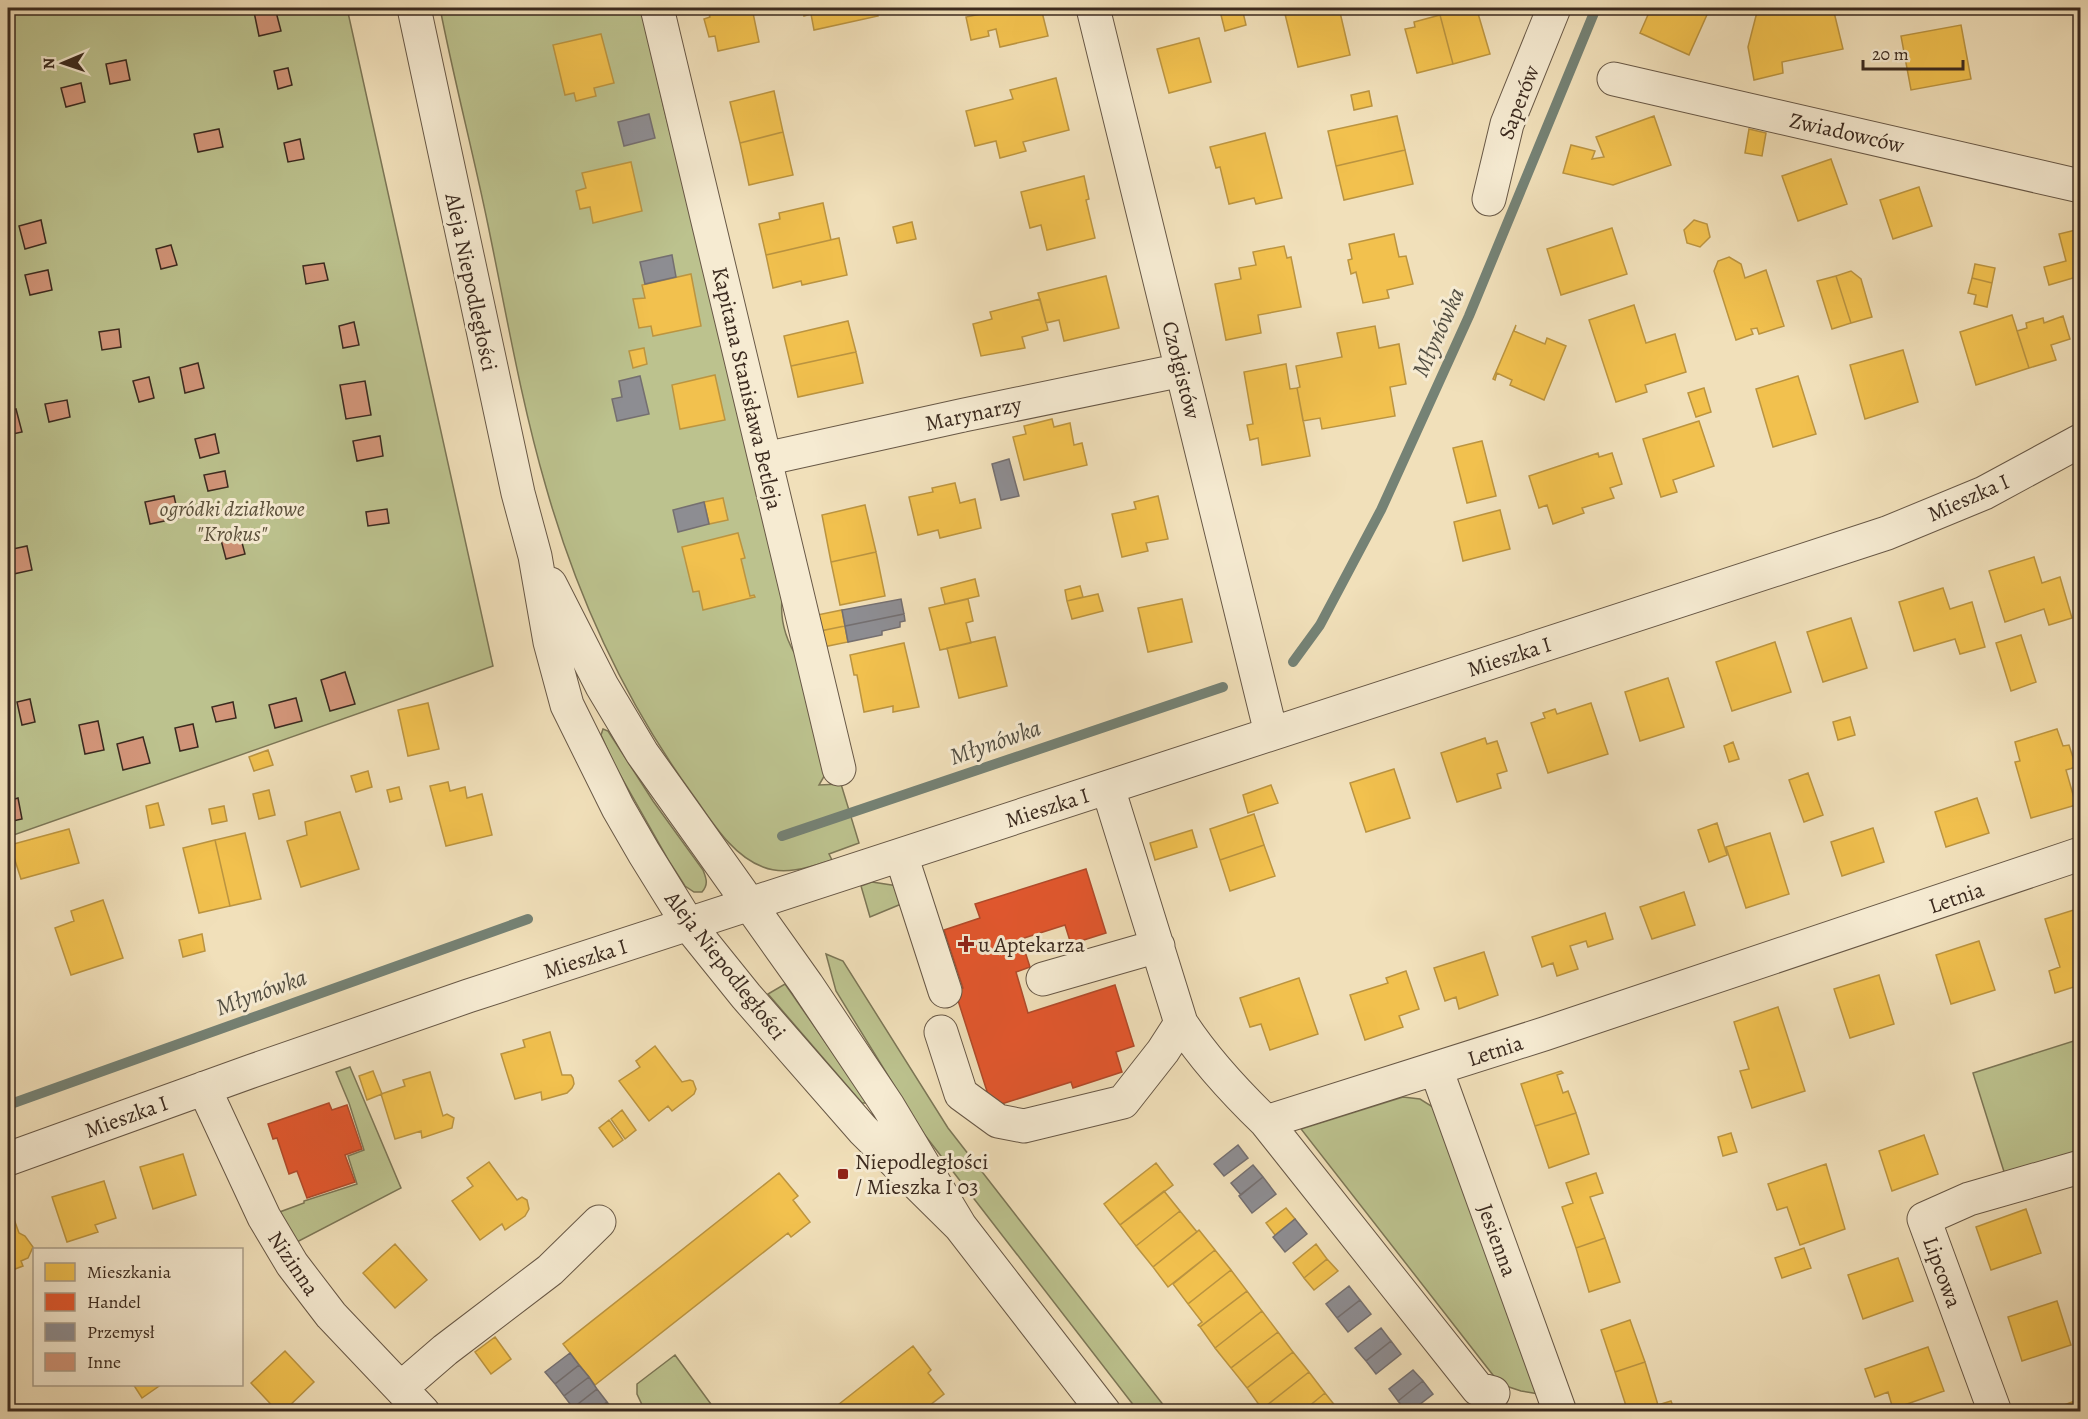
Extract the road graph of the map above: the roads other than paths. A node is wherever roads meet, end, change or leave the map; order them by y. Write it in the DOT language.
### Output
graph roads {
  1 [pos="414,8"];
  2 [pos="657,8"];
  3 [pos="1093,8"];
  4 [pos="1554,8"];
  5 [pos="1614,79"];
  6 [pos="2080,186"];
  7 [pos="1488,199"];
  8 [pos="1182,370"];
  9 [pos="2080,441"];
  10 [pos="765,459"];
  11 [pos="535,556"];
  12 [pos="1268,723"];
  13 [pos="839,769"];
  14 [pos="1108,788"];
  15 [pos="2080,854"];
  16 [pos="901,855"];
  17 [pos="749,904"];
  18 [pos="688,924"];
  19 [pos="1158,946"];
  20 [pos="1043,979"];
  21 [pos="945,991"];
  22 [pos="1181,1023"];
  23 [pos="941,1032"];
  24 [pos="1436,1069"];
  25 [pos="204,1088"];
  26 [pos="1266,1122"];
  27 [pos="8,1159"];
  28 [pos="2080,1167"];
  29 [pos="599,1222"];
  30 [pos="960,1226"];
  31 [pos="401,1388"];
  32 [pos="1493,1393"];
  33 [pos="423,1412"];
  34 [pos="1104,1412"];
  35 [pos="1560,1412"];
  36 [pos="1995,1412"];
  1 -- 11 [label="street, Aleja Niepodległości"];
  2 -- 10 [label="street, Kapitana Stanisława Betleja"];
  3 -- 8 [label="street, Czołgistów"];
  4 -- 7 [label="street, Saperów"];
  5 -- 6 [label="street, Zwiadowców"];
  8 -- 10 [label="street, Marynarzy"];
  8 -- 12 [label="street, Czołgistów"];
  9 -- 12 [label="street, Mieszka I"];
  10 -- 13 [label="street, Kapitana Stanisława Betleja"];
  11 -- 17 [label="street, Aleja Niepodległości"];
  11 -- 18 [label="street, Aleja Niepodległości"];
  12 -- 14 [label="street, Mieszka I"];
  14 -- 16 [label="street, Mieszka I"];
  14 -- 19 [label="street"];
  15 -- 24 [label="street, Letnia"];
  16 -- 17 [label="street, Mieszka I"];
  16 -- 21 [label="street"];
  17 -- 18 [label="street, Mieszka I"];
  17 -- 30 [label="street, Aleja Niepodległości"];
  18 -- 25 [label="street, Mieszka I"];
  18 -- 30 [label="street, Aleja Niepodległości"];
  19 -- 20 [label="street"];
  19 -- 22 [label="street"];
  22 -- 23 [label="street"];
  22 -- 26 [label="street"];
  24 -- 26 [label="street, Letnia"];
  24 -- 35 [label="street, Jesienna"];
  25 -- 27 [label="street, Mieszka I"];
  25 -- 31 [label="street, Nizinna"];
  26 -- 32 [label="street"];
  28 -- 36 [label="street, Lipcowa"];
  29 -- 31 [label="street"];
  30 -- 34 [label="street, Aleja Niepodległości"];
  31 -- 33 [label="street, Nizinna"];
}
